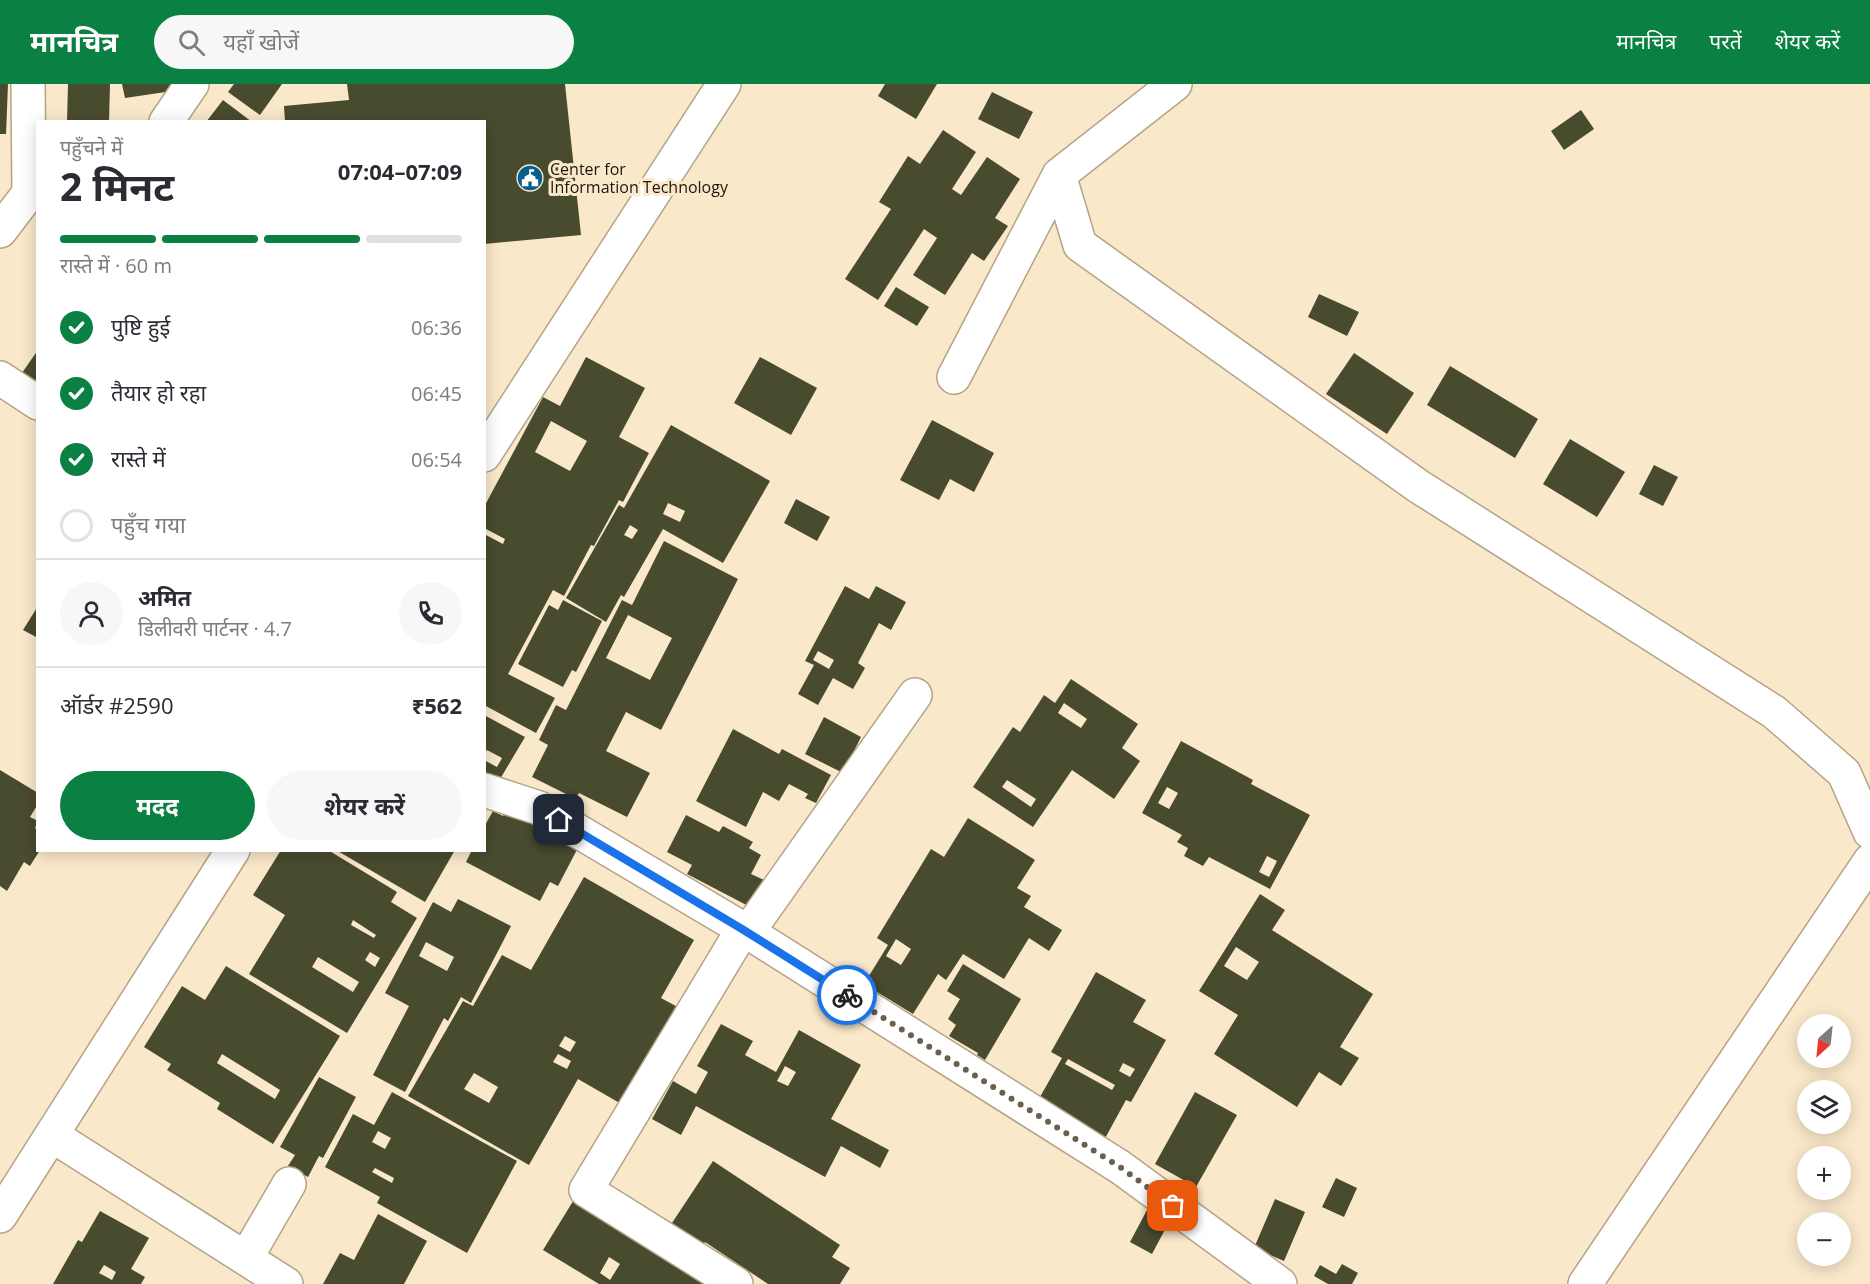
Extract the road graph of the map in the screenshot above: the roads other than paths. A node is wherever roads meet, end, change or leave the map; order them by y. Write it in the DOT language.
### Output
graph roads {
  1 [pos="28,84"];
  2 [pos="192,84"];
  3 [pos="724,84"];
  4 [pos="1175,84"];
  5 [pos="167,120"];
  6 [pos="1059,175"];
  7 [pos="33,195"];
  8 [pos="0,231"];
  9 [pos="954,376"];
  10 [pos="0,378"];
  11 [pos="36,403"];
  12 [pos="486,452"];
  13 [pos="915,695"];
  14 [pos="486,791"];
  15 [pos="1870,832"];
  16 [pos="232,852"];
  17 [pos="1870,861"];
  18 [pos="745,931"];
  19 [pos="52,1136"];
  20 [pos="289,1185"];
  21 [pos="0,1216"];
  22 [pos="246,1258"];
  23 [pos="286,1284"];
  24 [pos="736,1284"];
  25 [pos="1280,1284"];
  26 [pos="1585,1284"];
  1 -- 7 [label="street"];
  2 -- 5 [label="street"];
  3 -- 12 [label="street"];
  4 -- 6 [label="street"];
  6 -- 9 [label="street"];
  6 -- 15 [label="street"];
  7 -- 8 [label="street"];
  10 -- 11 [label="street"];
  13 -- 18 [label="street"];
  14 -- 18 [label="street"];
  16 -- 19 [label="street"];
  17 -- 26 [label="street"];
  18 -- 24 [label="street"];
  18 -- 25 [label="street"];
  19 -- 21 [label="street"];
  19 -- 22 [label="street"];
  20 -- 22 [label="street"];
  22 -- 23 [label="street"];
}
